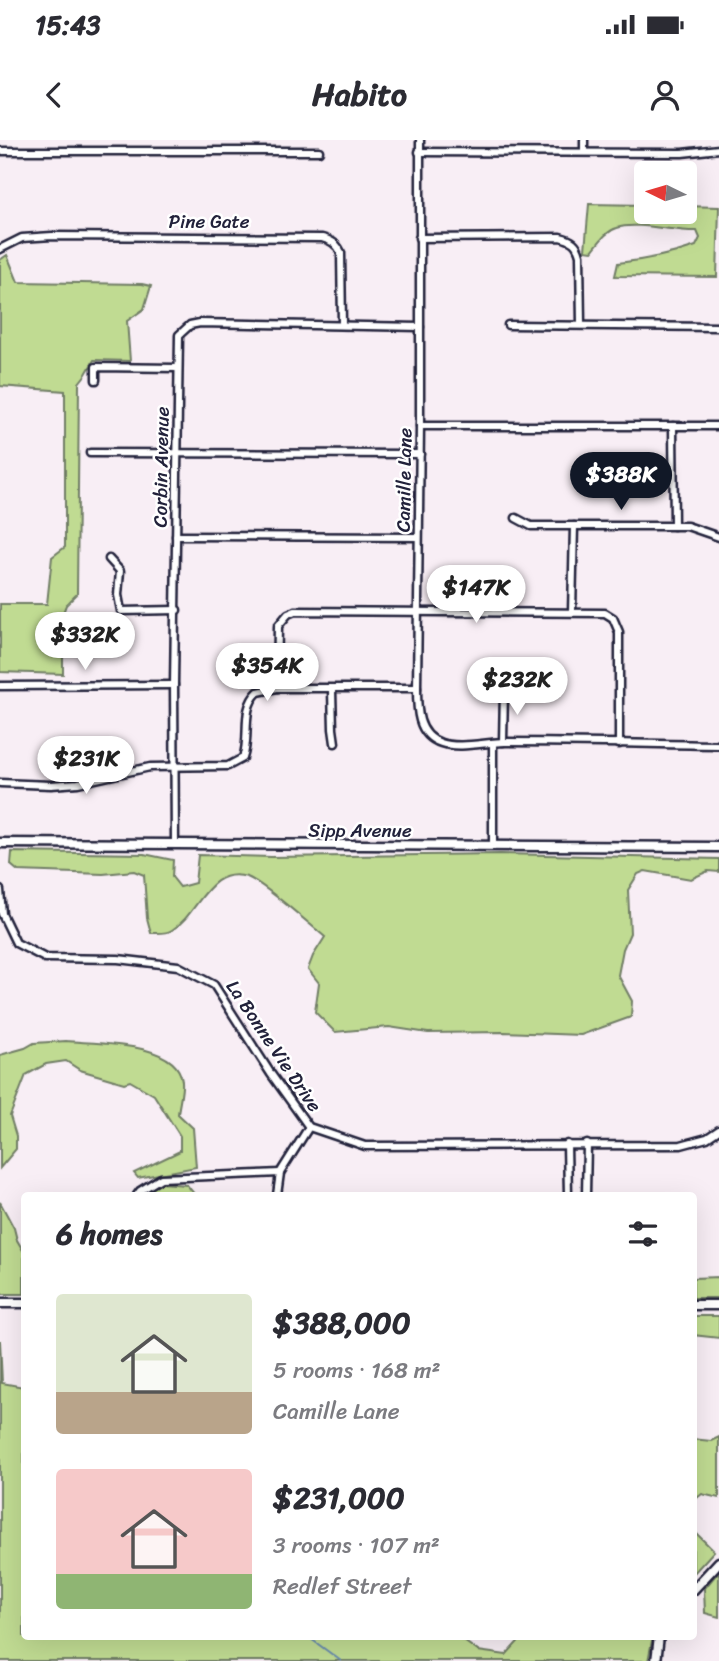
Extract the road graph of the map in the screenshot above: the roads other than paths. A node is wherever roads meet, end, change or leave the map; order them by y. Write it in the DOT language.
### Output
graph roads {
  1 [pos="254,140"];
  2 [pos="420,140"];
  3 [pos="584,140"];
  4 [pos="719,149"];
  5 [pos="0,151"];
  6 [pos="254,151"];
  7 [pos="319,152"];
  8 [pos="419,152"];
  9 [pos="583,152"];
  10 [pos="419,238"];
  11 [pos="0,249"];
  12 [pos="342,325"];
  13 [pos="508,325"];
  14 [pos="581,326"];
  15 [pos="420,327"];
  16 [pos="719,327"];
  17 [pos="177,368"];
  18 [pos="96,380"];
  19 [pos="420,426"];
  20 [pos="673,426"];
  21 [pos="719,426"];
  22 [pos="90,453"];
  23 [pos="177,454"];
  24 [pos="420,454"];
  25 [pos="516,518"];
  26 [pos="574,526"];
  27 [pos="674,526"];
  28 [pos="176,536"];
  29 [pos="418,537"];
  30 [pos="719,537"];
  31 [pos="109,559"];
  32 [pos="177,610"];
  33 [pos="419,611"];
  34 [pos="572,612"];
  35 [pos="174,685"];
  36 [pos="0,686"];
  37 [pos="277,688"];
  38 [pos="417,688"];
  39 [pos="332,690"];
  40 [pos="504,690"];
  41 [pos="503,742"];
  42 [pos="335,743"];
  43 [pos="493,743"];
  44 [pos="619,744"];
  45 [pos="719,745"];
  46 [pos="174,766"];
  47 [pos="0,783"];
  48 [pos="0,843"];
  49 [pos="175,845"];
  50 [pos="493,846"];
  51 [pos="719,847"];
  52 [pos="0,890"];
  53 [pos="309,1127"];
  54 [pos="719,1130"];
  55 [pos="567,1144"];
  56 [pos="587,1144"];
  57 [pos="280,1173"];
  58 [pos="139,1192"];
  59 [pos="277,1192"];
  60 [pos="568,1192"];
  61 [pos="586,1192"];
  62 [pos="0,1303"];
  63 [pos="21,1303"];
  64 [pos="697,1305"];
  65 [pos="719,1305"];
  66 [pos="719,1562"];
  67 [pos="697,1586"];
  68 [pos="659,1640"];
  69 [pos="656,1661"];
  1 -- 6 [label="street"];
  2 -- 8 [label="street, Camille Lane"];
  3 -- 9 [label="street"];
  4 -- 9 [label="street"];
  5 -- 6 [label="street"];
  6 -- 7 [label="street"];
  8 -- 9 [label="street"];
  8 -- 10 [label="street, Camille Lane"];
  10 -- 14 [label="street"];
  10 -- 15 [label="street, Camille Lane"];
  11 -- 12 [label="street, Pine Gate"];
  12 -- 15 [label="street, Corbin Avenue"];
  12 -- 17 [label="street, Corbin Avenue"];
  13 -- 14 [label="street"];
  14 -- 16 [label="street"];
  15 -- 19 [label="street, Camille Lane"];
  17 -- 18 [label="street"];
  17 -- 23 [label="street, Corbin Avenue"];
  19 -- 20 [label="street"];
  19 -- 24 [label="street, Camille Lane"];
  20 -- 21 [label="street"];
  20 -- 27 [label="street"];
  22 -- 23 [label="street"];
  23 -- 24 [label="street"];
  23 -- 28 [label="street, Corbin Avenue"];
  24 -- 29 [label="street, Camille Lane"];
  25 -- 26 [label="street"];
  26 -- 27 [label="street"];
  26 -- 34 [label="street"];
  27 -- 30 [label="street"];
  28 -- 29 [label="street"];
  28 -- 32 [label="street, Corbin Avenue"];
  29 -- 33 [label="street, Camille Lane"];
  31 -- 32 [label="street"];
  32 -- 35 [label="street, Corbin Avenue"];
  33 -- 34 [label="street"];
  33 -- 37 [label="street"];
  33 -- 38 [label="street, Camille Lane"];
  34 -- 44 [label="street"];
  35 -- 36 [label="street"];
  35 -- 46 [label="street, Corbin Avenue"];
  37 -- 39 [label="street"];
  37 -- 46 [label="street"];
  38 -- 39 [label="street"];
  38 -- 43 [label="street, Camille Lane"];
  39 -- 42 [label="street"];
  40 -- 41 [label="street"];
  41 -- 43 [label="street, Camille Lane"];
  41 -- 44 [label="street, Camille Lane"];
  43 -- 50 [label="street"];
  44 -- 45 [label="street, Camille Lane"];
  46 -- 47 [label="street"];
  46 -- 49 [label="street, Corbin Avenue"];
  48 -- 49 [label="street, Sipp Avenue"];
  49 -- 50 [label="street, Sipp Avenue"];
  50 -- 51 [label="street, Sipp Avenue"];
  52 -- 53 [label="street, La Bonne Vie Drive"];
  53 -- 55 [label="street, La Bonne Vie Drive"];
  53 -- 57 [label="street"];
  54 -- 56 [label="street, La Bonne Vie Drive"];
  55 -- 56 [label="street, La Bonne Vie Drive"];
  55 -- 60 [label="street"];
  56 -- 61 [label="street"];
  57 -- 58 [label="street"];
  57 -- 59 [label="street"];
  62 -- 63 [label="street"];
  64 -- 65 [label="street"];
  66 -- 67 [label="street"];
  68 -- 69 [label="street"];
}
